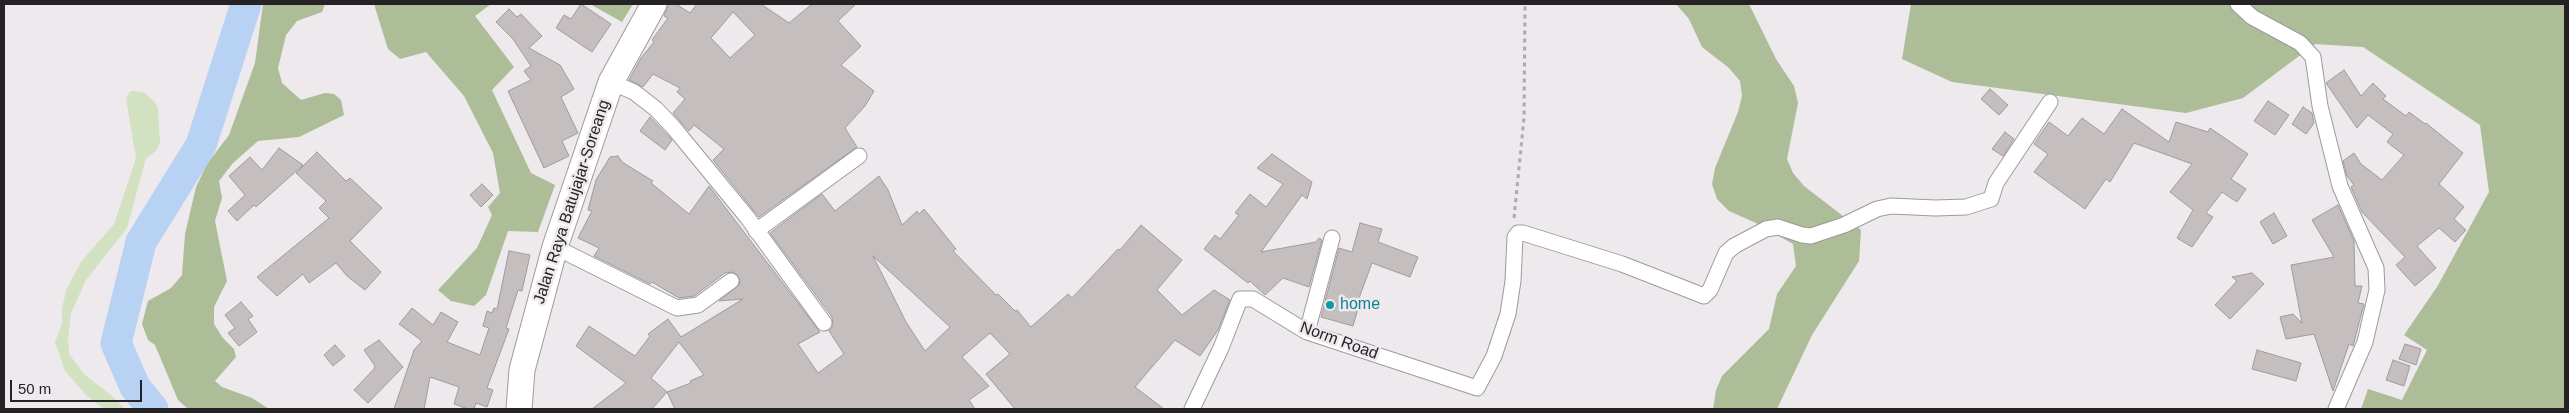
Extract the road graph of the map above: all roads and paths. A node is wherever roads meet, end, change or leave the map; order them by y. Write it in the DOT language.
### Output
graph roads {
  1 [pos="654,4"];
  2 [pos="1525,4"];
  3 [pos="2238,4"];
  4 [pos="610,82"];
  5 [pos="2050,102"];
  6 [pos="858,156"];
  7 [pos="756,231"];
  8 [pos="1517,235"];
  9 [pos="1332,238"];
  10 [pos="555,248"];
  11 [pos="731,281"];
  12 [pos="824,323"];
  13 [pos="1307,332"];
  14 [pos="518,408"];
  15 [pos="1192,409"];
  16 [pos="2336,409"];
  1 -- 4 [label="highway, Jalan Raya Batujajar-Soreang"];
  2 -- 8 [label="path"];
  3 -- 16 [label="street"];
  4 -- 7 [label="street"];
  4 -- 10 [label="highway, Jalan Raya Batujajar-Soreang"];
  5 -- 8 [label="street"];
  6 -- 7 [label="street"];
  7 -- 12 [label="street"];
  8 -- 13 [label="street, Norm Road"];
  9 -- 13 [label="street"];
  10 -- 11 [label="street"];
  10 -- 14 [label="highway, Jalan Raya Batujajar-Soreang"];
  13 -- 15 [label="street, Norm Road"];
}
